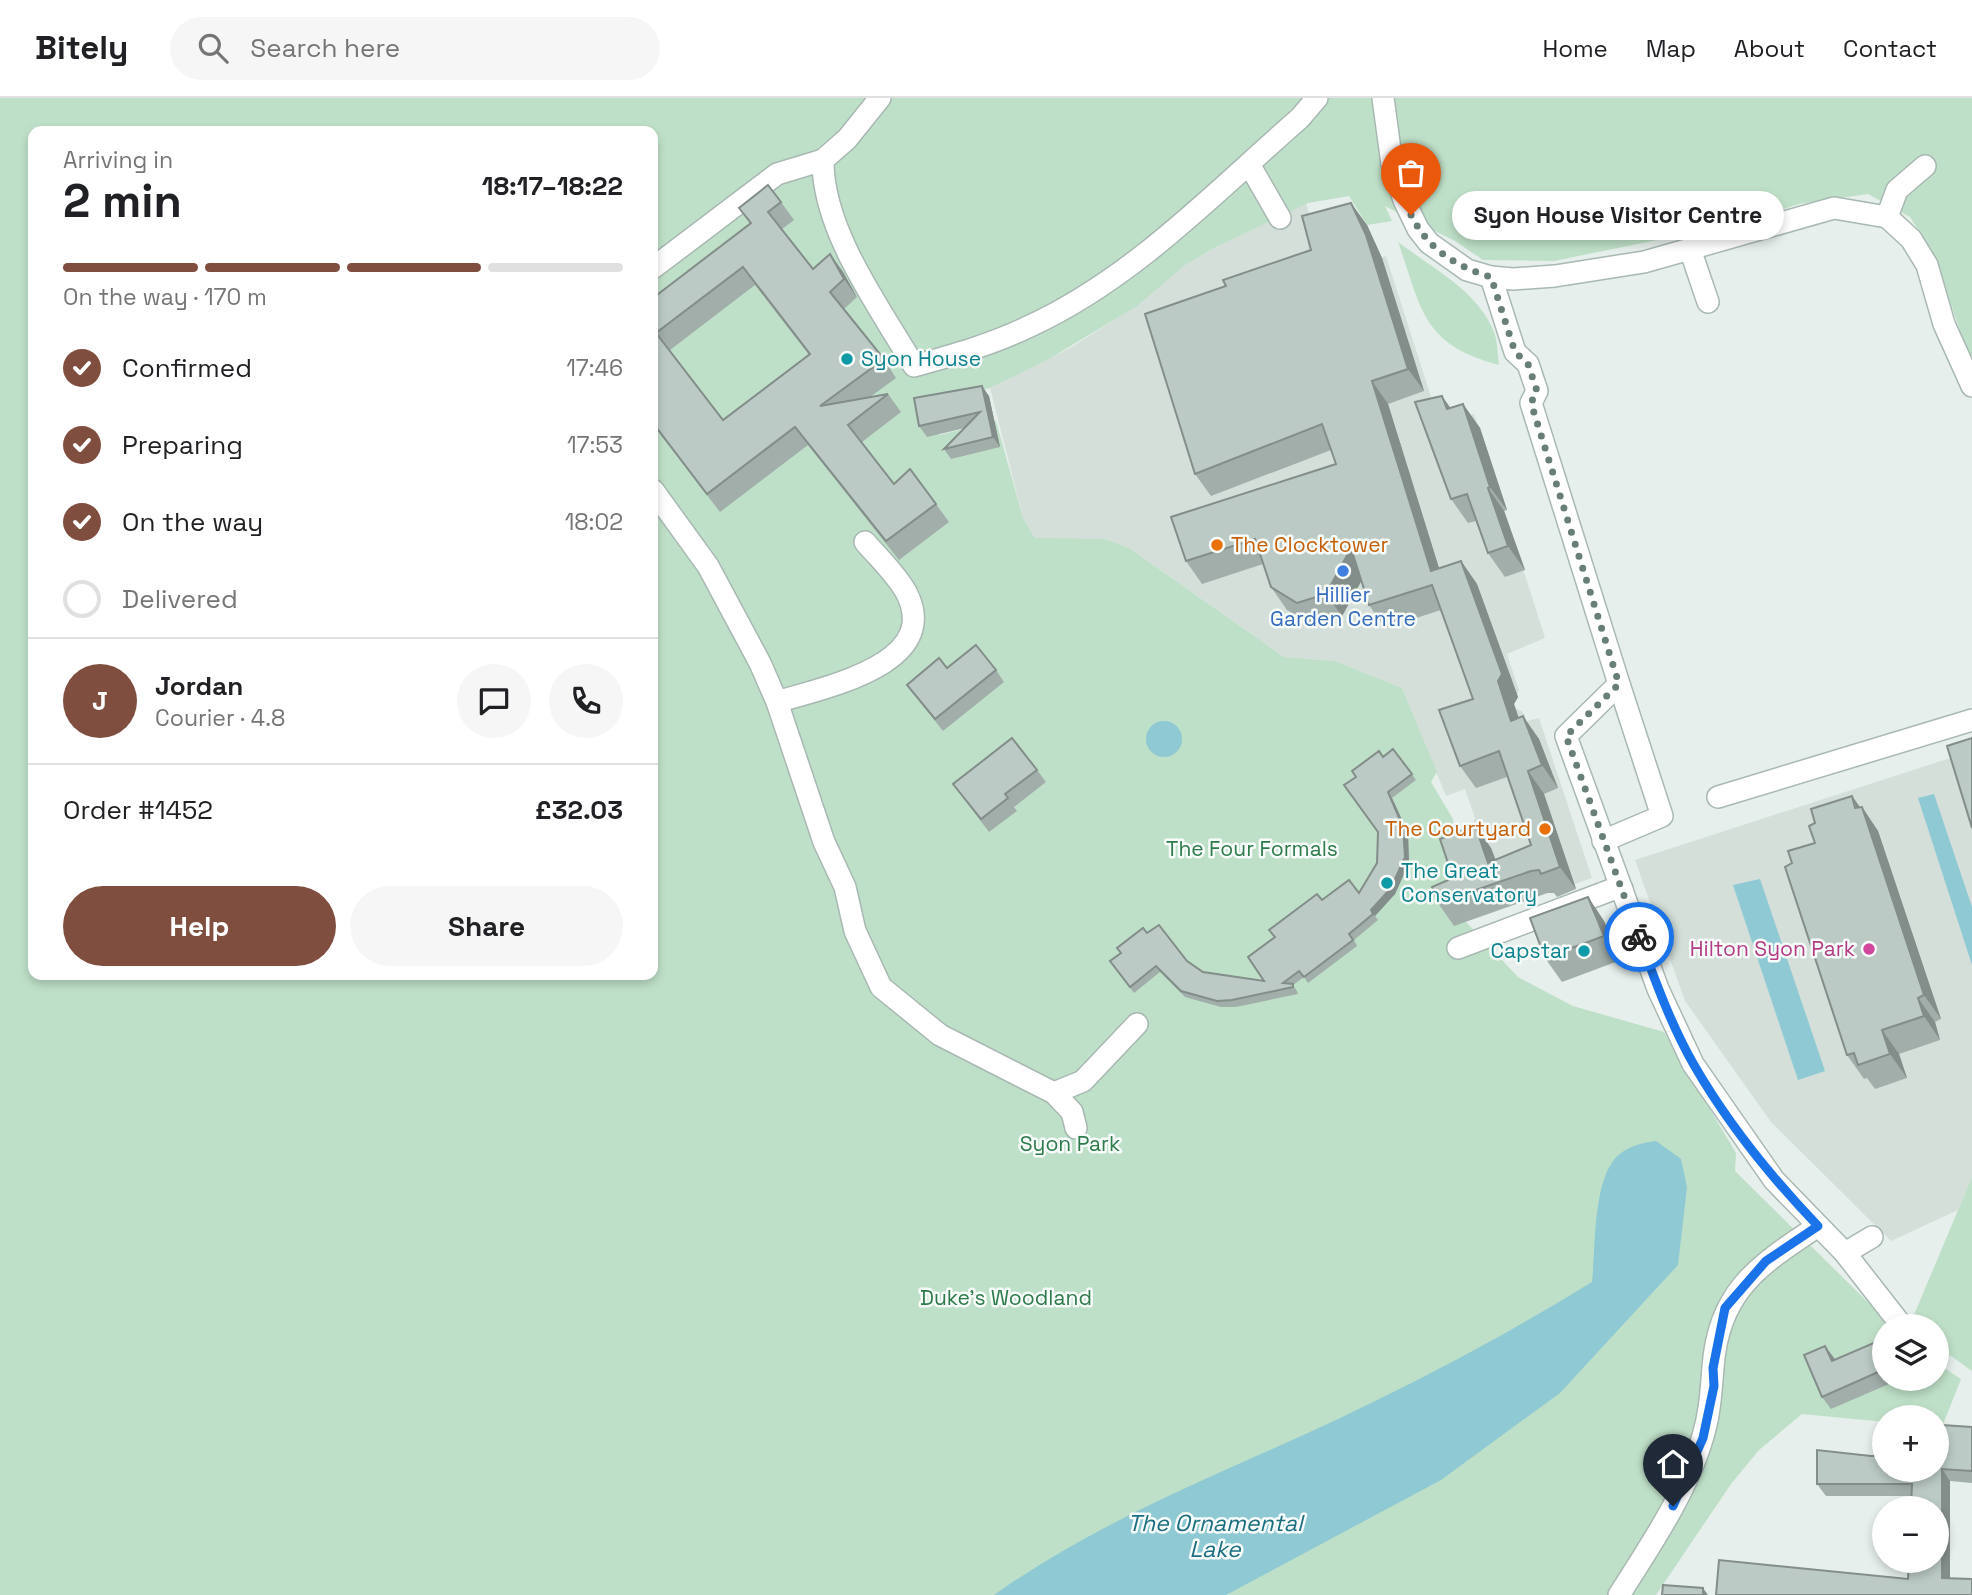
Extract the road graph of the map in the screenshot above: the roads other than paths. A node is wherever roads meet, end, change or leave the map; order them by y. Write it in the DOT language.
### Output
graph roads {
  1 [pos="880,98"];
  2 [pos="1317,98"];
  3 [pos="1383,98"];
  4 [pos="823,160"];
  5 [pos="1249,164"];
  6 [pos="1925,166"];
  7 [pos="1887,217"];
  8 [pos="1280,218"];
  9 [pos="1690,249"];
  10 [pos="658,264"];
  11 [pos="1491,277"];
  12 [pos="1708,302"];
  13 [pos="1972,386"];
  14 [pos="658,497"];
  15 [pos="865,542"];
  16 [pos="1619,684"];
  17 [pos="778,702"];
  18 [pos="1972,720"];
  19 [pos="1718,797"];
  20 [pos="1603,841"];
  21 [pos="1622,889"];
  22 [pos="1458,948"];
  23 [pos="1137,1024"];
  24 [pos="1054,1093"];
  25 [pos="1076,1128"];
  26 [pos="1818,1226"];
  27 [pos="1872,1237"];
  28 [pos="1845,1253"];
  29 [pos="1893,1314"];
  30 [pos="1619,1595"];
  1 -- 4 [label="lane"];
  2 -- 5 [label="lane"];
  3 -- 11 [label="lane"];
  4 -- 5 [label="lane"];
  4 -- 10 [label="lane"];
  5 -- 8 [label="lane"];
  6 -- 7 [label="lane"];
  7 -- 9 [label="lane"];
  7 -- 13 [label="lane"];
  9 -- 11 [label="lane"];
  9 -- 12 [label="lane"];
  11 -- 16 [label="lane"];
  14 -- 17 [label="lane"];
  15 -- 17 [label="lane"];
  16 -- 20 [label="lane"];
  16 -- 20 [label="lane"];
  17 -- 24 [label="lane"];
  18 -- 19 [label="lane"];
  20 -- 21 [label="lane"];
  21 -- 22 [label="lane"];
  21 -- 26 [label="lane"];
  23 -- 24 [label="lane"];
  24 -- 25 [label="lane"];
  26 -- 28 [label="lane"];
  26 -- 30 [label="lane"];
  27 -- 28 [label="lane"];
  28 -- 29 [label="lane"];
}
